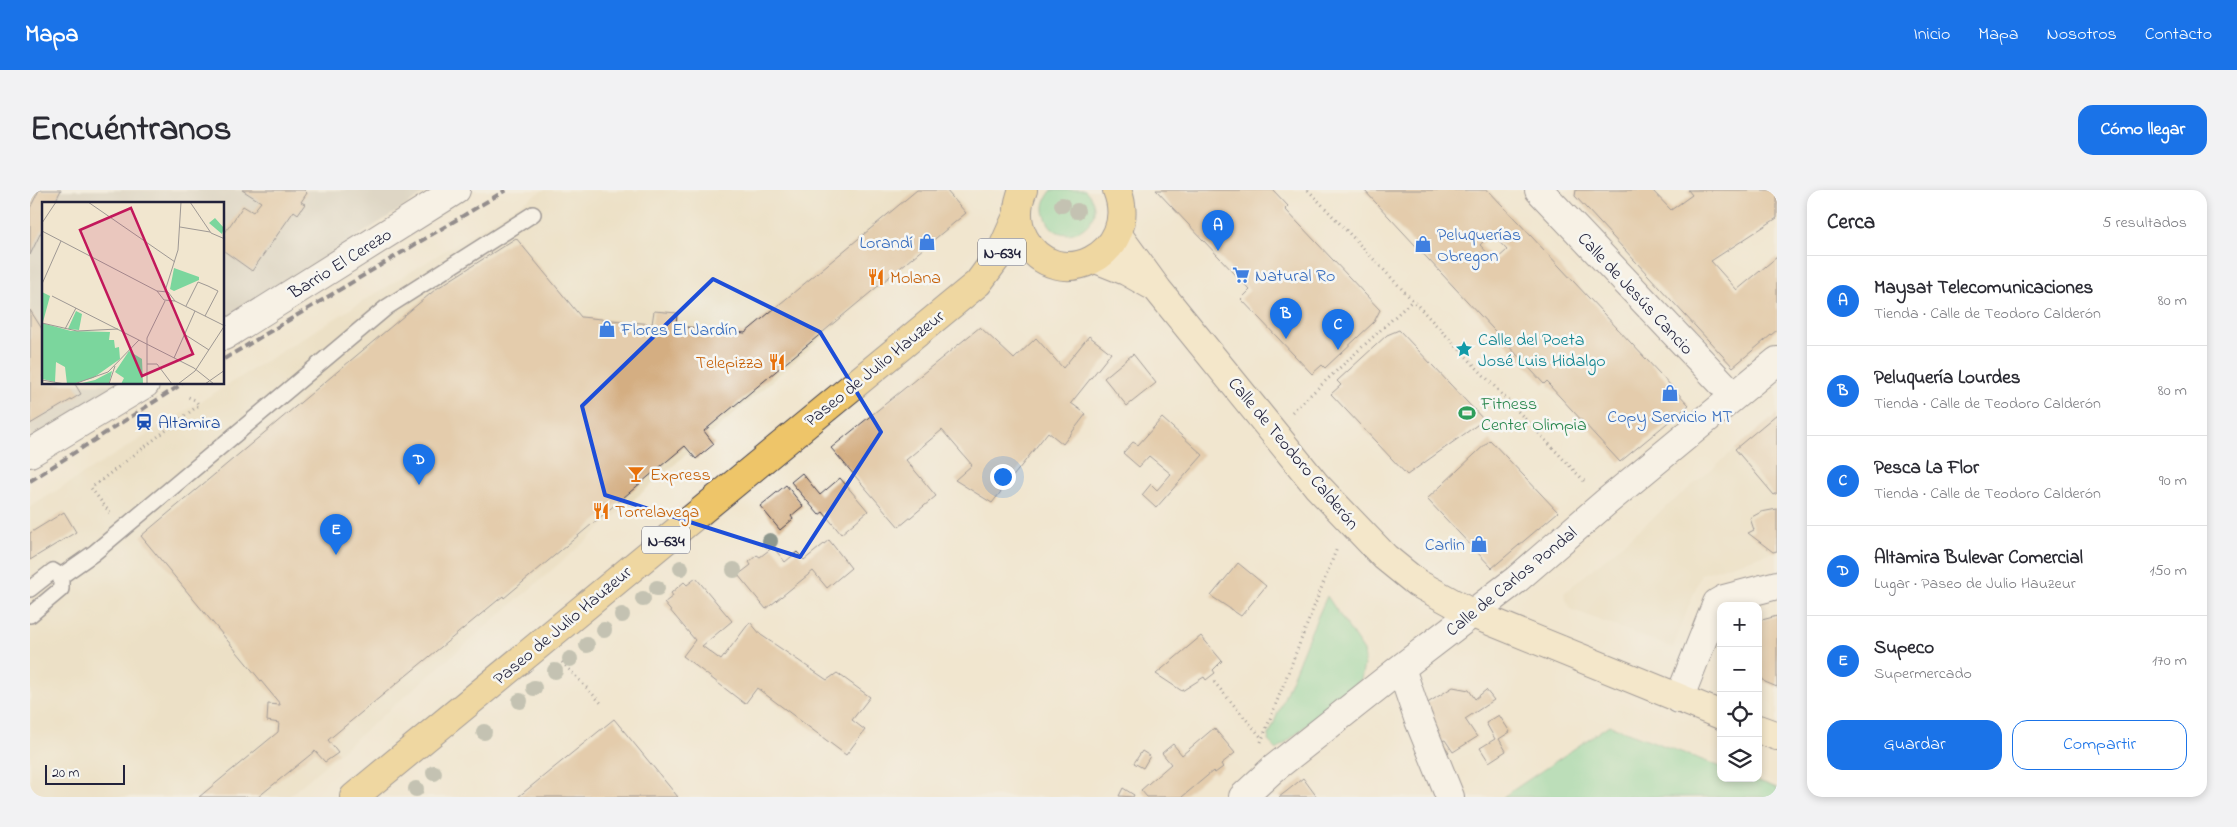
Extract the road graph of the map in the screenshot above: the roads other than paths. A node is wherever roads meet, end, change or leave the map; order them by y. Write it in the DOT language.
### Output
graph roads {
  1 [pos="456,190"];
  2 [pos="1539,190"];
  3 [pos="1121,194"];
  4 [pos="1018,199"];
  5 [pos="533,214"];
  6 [pos="1118,235"];
  7 [pos="1038,255"];
  8 [pos="1096,259"];
  9 [pos="978,283"];
  10 [pos="1158,290"];
  11 [pos="225,335"];
  12 [pos="1777,361"];
  13 [pos="143,385"];
  14 [pos="1734,396"];
  15 [pos="30,452"];
  16 [pos="61,576"];
  17 [pos="1777,585"];
  18 [pos="30,589"];
  19 [pos="1473,614"];
  20 [pos="30,615"];
  21 [pos="1401,668"];
  22 [pos="1679,699"];
  23 [pos="1717,713"];
  24 [pos="1762,730"];
  25 [pos="1777,736"];
  26 [pos="354,797"];
  27 [pos="1243,797"];
  28 [pos="1450,797"];
  1 -- 11 [label="street, Barrio El Cerezo"];
  2 -- 14 [label="street, Calle de Jesús Cancio"];
  3 -- 6 [label="highway"];
  4 -- 7 [label="highway, N-634"];
  4 -- 9 [label="highway, Paseo de Julio Hauzeur / N-634"];
  5 -- 16 [label="lane"];
  6 -- 8 [label="highway, N-634"];
  6 -- 10 [label="main road, Calle de Teodoro Calderón"];
  7 -- 8 [label="highway, N-634"];
  7 -- 9 [label="highway, Paseo de Julio Hauzeur / N-634"];
  8 -- 10 [label="main road, Calle de Teodoro Calderón"];
  9 -- 26 [label="highway, Paseo de Julio Hauzeur / N-634"];
  10 -- 19 [label="main road, Calle de Teodoro Calderón"];
  12 -- 14 [label="street, Calle de Carlos Pondal"];
  13 -- 15 [label="street"];
  14 -- 19 [label="street, Calle de Carlos Pondal"];
  16 -- 18 [label="lane"];
  16 -- 20 [label="lane"];
  17 -- 22 [label="street"];
  19 -- 21 [label="street, Calle de Carlos Pondal"];
  19 -- 22 [label="main road, Calle de Teodoro Calderón"];
  21 -- 27 [label="street, Calle de Carlos Pondal"];
  21 -- 28 [label="street"];
  22 -- 23 [label="main road, Calle de Teodoro Calderón"];
  24 -- 25 [label="main road"];
}
